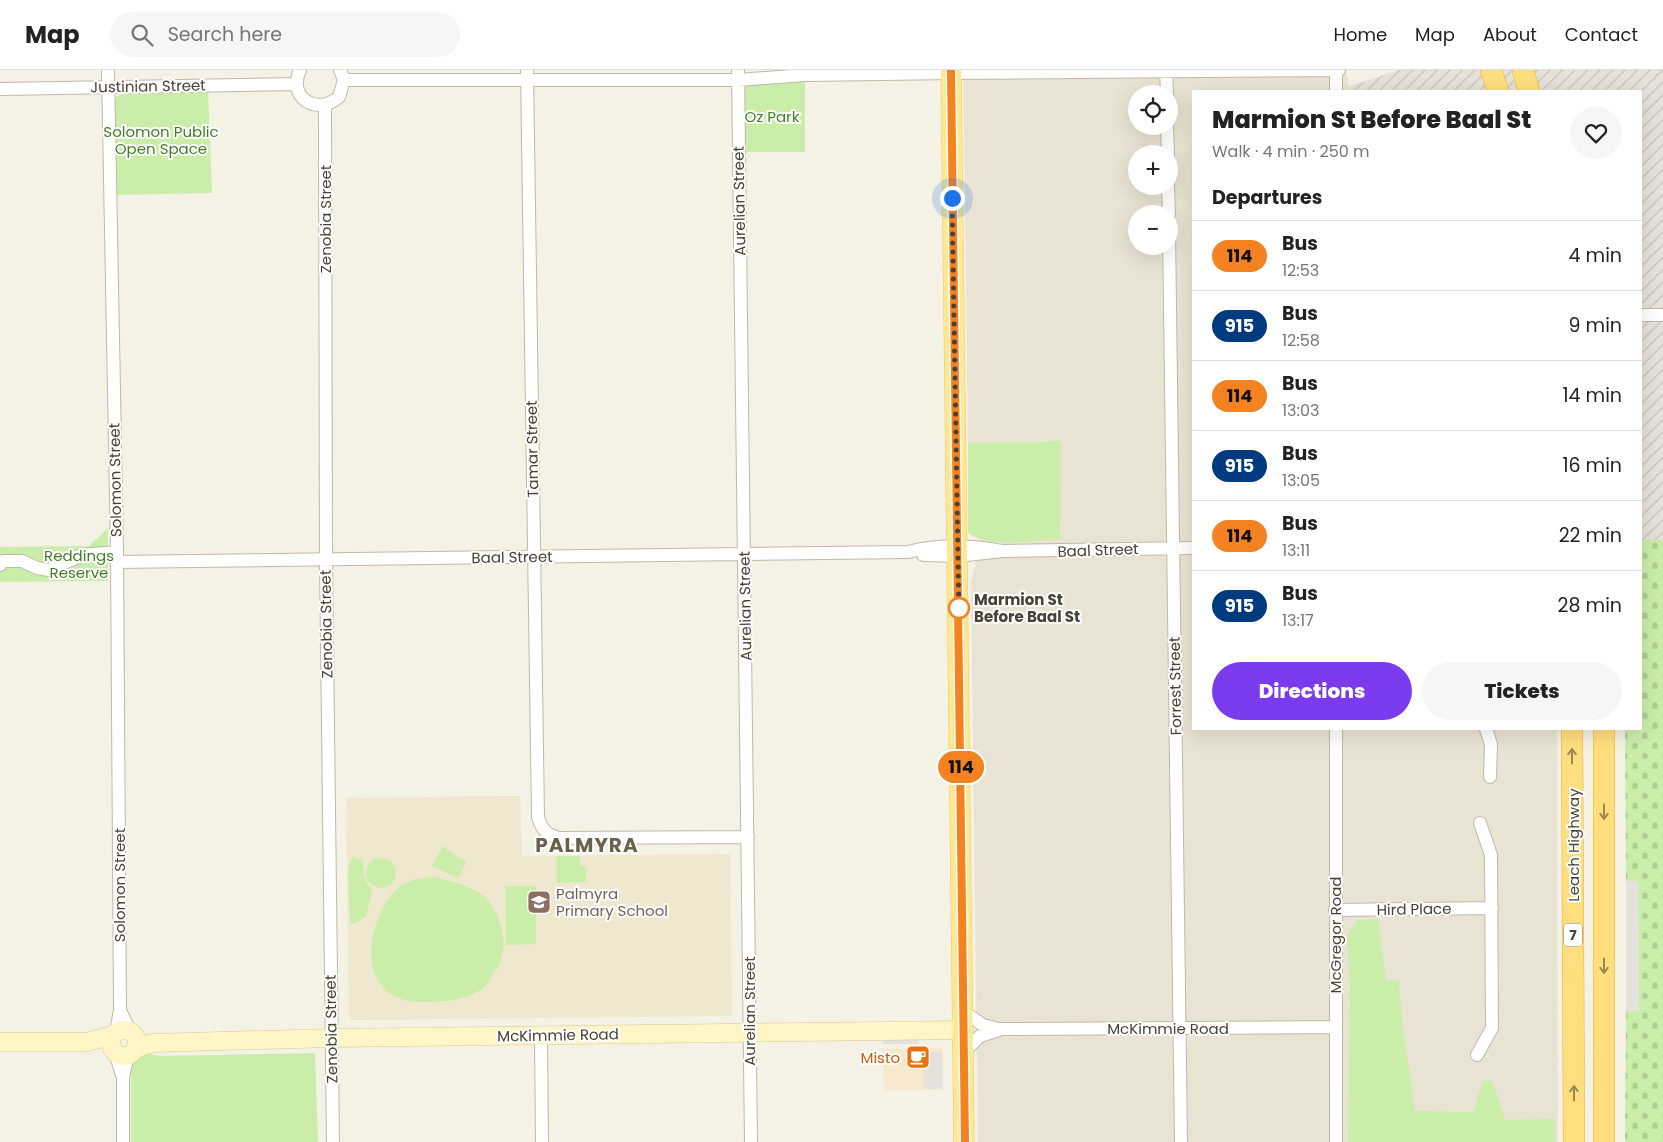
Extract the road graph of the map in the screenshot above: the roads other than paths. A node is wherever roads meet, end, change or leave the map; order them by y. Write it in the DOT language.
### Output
graph roads {
  1 [pos="108,70"];
  2 [pos="300,70"];
  3 [pos="1166,70"];
  4 [pos="1337,70"];
  5 [pos="1491,70"];
  6 [pos="1523,70"];
  7 [pos="946,71"];
  8 [pos="342,75"];
  9 [pos="527,75"];
  10 [pos="738,75"];
  11 [pos="296,84"];
  12 [pos="1167,85"];
  13 [pos="108,86"];
  14 [pos="0,89"];
  15 [pos="1336,90"];
  16 [pos="1498,90"];
  17 [pos="1529,90"];
  18 [pos="325,106"];
  19 [pos="1169,255"];
  20 [pos="1642,314"];
  21 [pos="1663,315"];
  22 [pos="1174,548"];
  23 [pos="1192,548"];
  24 [pos="953,551"];
  25 [pos="744,555"];
  26 [pos="116,557"];
  27 [pos="534,557"];
  28 [pos="326,560"];
  29 [pos="0,565"];
  30 [pos="1336,730"];
  31 [pos="1486,730"];
  32 [pos="1572,730"];
  33 [pos="1604,730"];
  34 [pos="1490,778"];
  35 [pos="1480,823"];
  36 [pos="748,837"];
  37 [pos="1492,908"];
  38 [pos="1335,910"];
  39 [pos="961,1024"];
  40 [pos="1179,1027"];
  41 [pos="1335,1027"];
  42 [pos="1002,1030"];
  43 [pos="750,1032"];
  44 [pos="541,1035"];
  45 [pos="331,1038"];
  46 [pos="0,1042"];
  47 [pos="123,1042"];
  48 [pos="964,1052"];
  49 [pos="1477,1055"];
  50 [pos="123,1142"];
  51 [pos="333,1142"];
  52 [pos="542,1142"];
  53 [pos="750,1142"];
  54 [pos="955,1142"];
  55 [pos="964,1142"];
  56 [pos="1181,1142"];
  57 [pos="1336,1142"];
  58 [pos="1574,1142"];
  59 [pos="1604,1142"];
  1 -- 13 [label="street, Solomon Street"];
  2 -- 11 [label="street"];
  3 -- 4 [label="street"];
  3 -- 7 [label="street"];
  3 -- 12 [label="street"];
  4 -- 15 [label="street"];
  5 -- 16 [label="highway"];
  6 -- 17 [label="highway"];
  7 -- 10 [label="street"];
  7 -- 24 [label="main road"];
  8 -- 9 [label="street"];
  8 -- 18 [label="street"];
  9 -- 10 [label="street"];
  9 -- 27 [label="street, Tamar Street"];
  10 -- 25 [label="street, Aurelian Street"];
  11 -- 13 [label="street, Justinian Street"];
  11 -- 18 [label="street"];
  13 -- 14 [label="street, Justinian Street"];
  13 -- 26 [label="street, Solomon Street"];
  18 -- 28 [label="street, Zenobia Street"];
  19 -- 22 [label="street, Forrest Street"];
  20 -- 21 [label="street"];
  22 -- 23 [label="street, Baal Street"];
  22 -- 24 [label="street, Baal Street"];
  22 -- 40 [label="street, Forrest Street"];
  24 -- 25 [label="street, Baal Street"];
  24 -- 39 [label="main road"];
  25 -- 27 [label="street, Baal Street"];
  25 -- 36 [label="street, Aurelian Street"];
  26 -- 28 [label="street, Baal Street"];
  26 -- 29 [label="street, Baal Street"];
  26 -- 47 [label="street, Solomon Street"];
  27 -- 28 [label="street, Baal Street"];
  27 -- 36 [label="street, Tamar Street"];
  28 -- 45 [label="street, Zenobia Street"];
  30 -- 38 [label="street, McGregor Road"];
  31 -- 34 [label="street"];
  58 -- 32 [label="highway, Leach Highway / 7, one-way"];
  33 -- 59 [label="highway, Leach Highway / 7, one-way"];
  35 -- 37 [label="street"];
  36 -- 43 [label="street, Aurelian Street"];
  37 -- 38 [label="street, Hird Place"];
  37 -- 49 [label="street"];
  38 -- 41 [label="street, McGregor Road"];
  39 -- 42 [label="street, McKimmie Road"];
  39 -- 43 [label="main road, McKimmie Road"];
  39 -- 48 [label="main road"];
  39 -- 54 [label="main road"];
  40 -- 41 [label="street, McKimmie Road"];
  40 -- 42 [label="street, McKimmie Road"];
  40 -- 56 [label="street, Forrest Street"];
  41 -- 57 [label="street, McGregor Road"];
  42 -- 48 [label="street, McKimmie Road"];
  43 -- 44 [label="main road, McKimmie Road"];
  43 -- 53 [label="street, Aurelian Street"];
  44 -- 45 [label="main road, McKimmie Road"];
  44 -- 52 [label="street"];
  45 -- 47 [label="main road, McKimmie Road"];
  45 -- 51 [label="street, Zenobia Street"];
  46 -- 47 [label="main road"];
  47 -- 50 [label="street, Solomon Street"];
  48 -- 55 [label="main road"];
}
